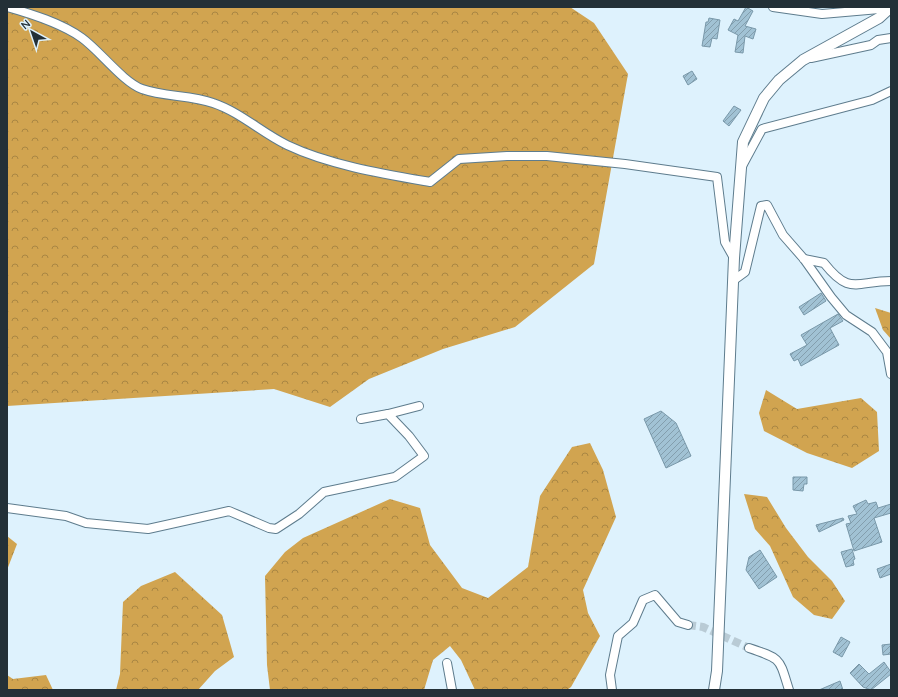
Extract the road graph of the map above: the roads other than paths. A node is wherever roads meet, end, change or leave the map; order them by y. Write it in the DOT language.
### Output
graph roads {
  1 [pos="773,7"];
  2 [pos="7,8"];
  3 [pos="891,8"];
  4 [pos="891,38"];
  5 [pos="803,60"];
  6 [pos="891,91"];
  7 [pos="740,168"];
  8 [pos="734,258"];
  9 [pos="804,260"];
  10 [pos="734,280"];
  11 [pos="891,281"];
  12 [pos="891,374"];
  13 [pos="420,406"];
  14 [pos="388,414"];
  15 [pos="361,420"];
  16 [pos="7,508"];
  17 [pos="688,626"];
  18 [pos="750,648"];
  19 [pos="447,663"];
  20 [pos="452,690"];
  21 [pos="612,690"];
  22 [pos="714,690"];
  23 [pos="789,690"];
  1 -- 3 [label="street"];
  2 -- 8 [label="street"];
  3 -- 5 [label="street"];
  4 -- 5 [label="street"];
  5 -- 7 [label="street"];
  6 -- 7 [label="street"];
  7 -- 8 [label="street"];
  8 -- 10 [label="street"];
  9 -- 10 [label="street"];
  9 -- 11 [label="street"];
  9 -- 12 [label="street"];
  10 -- 22 [label="street"];
  13 -- 14 [label="street"];
  14 -- 15 [label="street"];
  14 -- 16 [label="street"];
  17 -- 21 [label="street"];
  18 -- 23 [label="street"];
  19 -- 20 [label="street"];
}
